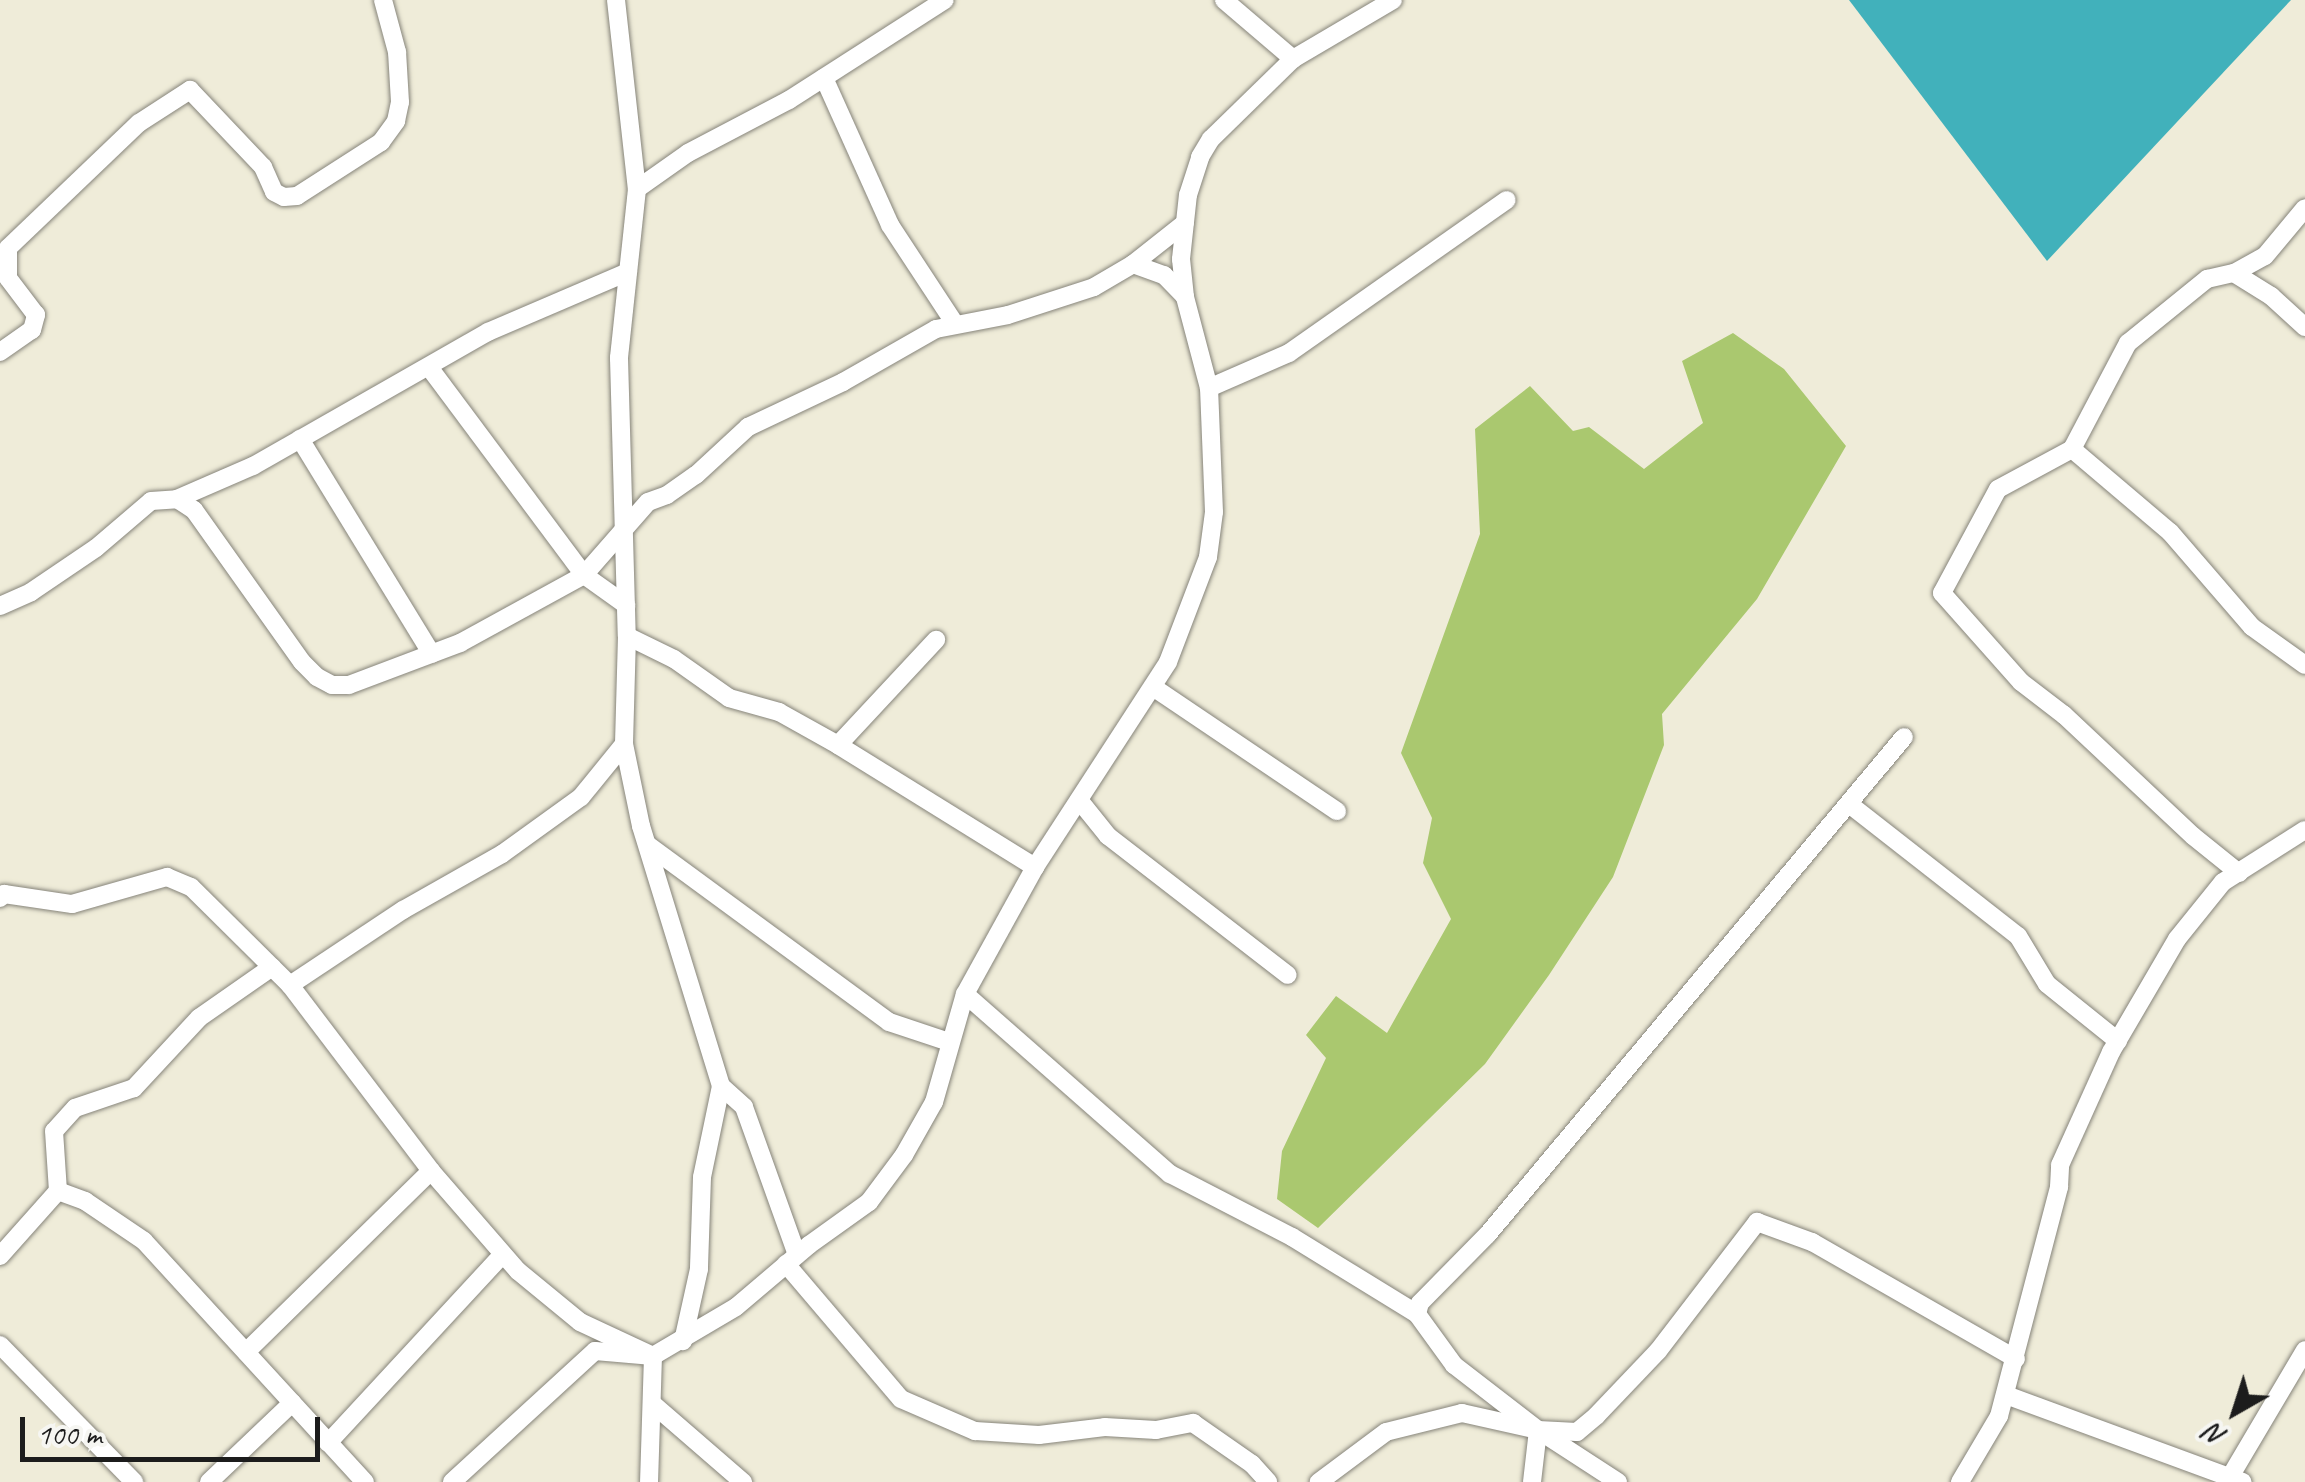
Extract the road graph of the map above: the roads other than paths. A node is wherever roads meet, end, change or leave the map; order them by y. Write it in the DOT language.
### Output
graph roads {
  1 [pos="383,0"];
  2 [pos="616,0"];
  3 [pos="945,0"];
  4 [pos="1224,0"];
  5 [pos="1393,0"];
  6 [pos="1293,58"];
  7 [pos="824,78"];
  8 [pos="637,189"];
  9 [pos="1506,200"];
  10 [pos="2305,208"];
  11 [pos="1184,222"];
  12 [pos="1133,264"];
  13 [pos="628,272"];
  14 [pos="2234,273"];
  15 [pos="1185,297"];
  16 [pos="955,324"];
  17 [pos="2305,327"];
  18 [pos="0,352"];
  19 [pos="429,367"];
  20 [pos="1209,388"];
  21 [pos="300,439"];
  22 [pos="2072,449"];
  23 [pos="177,500"];
  24 [pos="623,533"];
  25 [pos="584,576"];
  26 [pos="626,605"];
  27 [pos="0,606"];
  28 [pos="627,636"];
  29 [pos="936,640"];
  30 [pos="432,654"];
  31 [pos="2305,665"];
  32 [pos="1153,687"];
  33 [pos="1904,737"];
  34 [pos="624,744"];
  35 [pos="838,745"];
  36 [pos="1079,800"];
  37 [pos="1849,804"];
  38 [pos="1337,811"];
  39 [pos="2305,830"];
  40 [pos="648,846"];
  41 [pos="1035,867"];
  42 [pos="2239,873"];
  43 [pos="0,898"];
  44 [pos="272,968"];
  45 [pos="1288,975"];
  46 [pos="290,985"];
  47 [pos="966,994"];
  48 [pos="2118,1040"];
  49 [pos="948,1042"];
  50 [pos="721,1086"];
  51 [pos="431,1171"];
  52 [pos="58,1191"];
  53 [pos="502,1254"];
  54 [pos="0,1256"];
  55 [pos="792,1260"];
  56 [pos="1417,1314"];
  57 [pos="683,1342"];
  58 [pos="0,1345"];
  59 [pos="2305,1350"];
  60 [pos="246,1352"];
  61 [pos="653,1356"];
  62 [pos="2016,1359"];
  63 [pos="2006,1395"];
  64 [pos="292,1403"];
  65 [pos="654,1405"];
  66 [pos="1538,1430"];
  67 [pos="328,1442"];
  68 [pos="2233,1480"];
  69 [pos="134,1482"];
  70 [pos="209,1482"];
  71 [pos="365,1482"];
  72 [pos="452,1482"];
  73 [pos="650,1482"];
  74 [pos="743,1482"];
  75 [pos="1268,1482"];
  76 [pos="1319,1482"];
  77 [pos="1532,1482"];
  78 [pos="1618,1482"];
  79 [pos="1960,1482"];
  1 -- 18 [label="street"];
  2 -- 8 [label="street"];
  3 -- 7 [label="street"];
  4 -- 6 [label="street"];
  5 -- 6 [label="street"];
  6 -- 11 [label="street"];
  7 -- 8 [label="street"];
  7 -- 16 [label="street"];
  8 -- 13 [label="street"];
  9 -- 20 [label="street"];
  10 -- 14 [label="street"];
  11 -- 12 [label="street"];
  11 -- 15 [label="street"];
  12 -- 15 [label="street"];
  12 -- 16 [label="street"];
  13 -- 19 [label="street"];
  13 -- 24 [label="street"];
  14 -- 17 [label="street"];
  14 -- 22 [label="street"];
  15 -- 20 [label="street"];
  16 -- 24 [label="street"];
  19 -- 21 [label="street"];
  19 -- 25 [label="street"];
  20 -- 32 [label="street"];
  21 -- 23 [label="street"];
  21 -- 30 [label="street"];
  22 -- 31 [label="street"];
  22 -- 42 [label="street"];
  23 -- 27 [label="street"];
  23 -- 30 [label="street"];
  24 -- 25 [label="street"];
  24 -- 26 [label="street"];
  25 -- 26 [label="street"];
  25 -- 30 [label="street"];
  26 -- 28 [label="street"];
  28 -- 34 [label="street"];
  28 -- 35 [label="street"];
  29 -- 35 [label="street"];
  32 -- 36 [label="street"];
  32 -- 38 [label="street"];
  33 -- 37 [label="street"];
  34 -- 40 [label="street"];
  34 -- 46 [label="street"];
  35 -- 41 [label="street"];
  36 -- 41 [label="street"];
  36 -- 45 [label="street"];
  37 -- 48 [label="street"];
  37 -- 56 [label="street"];
  39 -- 42 [label="street"];
  40 -- 49 [label="street"];
  40 -- 50 [label="street"];
  41 -- 47 [label="street"];
  42 -- 48 [label="street"];
  43 -- 44 [label="street"];
  44 -- 46 [label="street"];
  44 -- 52 [label="street"];
  46 -- 51 [label="street"];
  47 -- 49 [label="street"];
  47 -- 56 [label="street"];
  48 -- 62 [label="street"];
  49 -- 55 [label="street"];
  50 -- 55 [label="street"];
  50 -- 57 [label="street"];
  51 -- 53 [label="street"];
  51 -- 60 [label="street"];
  52 -- 54 [label="street"];
  52 -- 60 [label="street"];
  53 -- 61 [label="street"];
  53 -- 67 [label="street"];
  55 -- 57 [label="street"];
  55 -- 75 [label="street"];
  56 -- 66 [label="street"];
  57 -- 61 [label="street"];
  58 -- 69 [label="street"];
  59 -- 68 [label="street"];
  60 -- 64 [label="street"];
  61 -- 65 [label="street"];
  61 -- 72 [label="street"];
  62 -- 63 [label="street"];
  62 -- 66 [label="street"];
  63 -- 68 [label="street"];
  63 -- 79 [label="street"];
  64 -- 67 [label="street"];
  64 -- 70 [label="street"];
  65 -- 73 [label="street"];
  65 -- 74 [label="street"];
  66 -- 76 [label="street"];
  66 -- 77 [label="street"];
  66 -- 78 [label="street"];
  67 -- 71 [label="street"];
}
